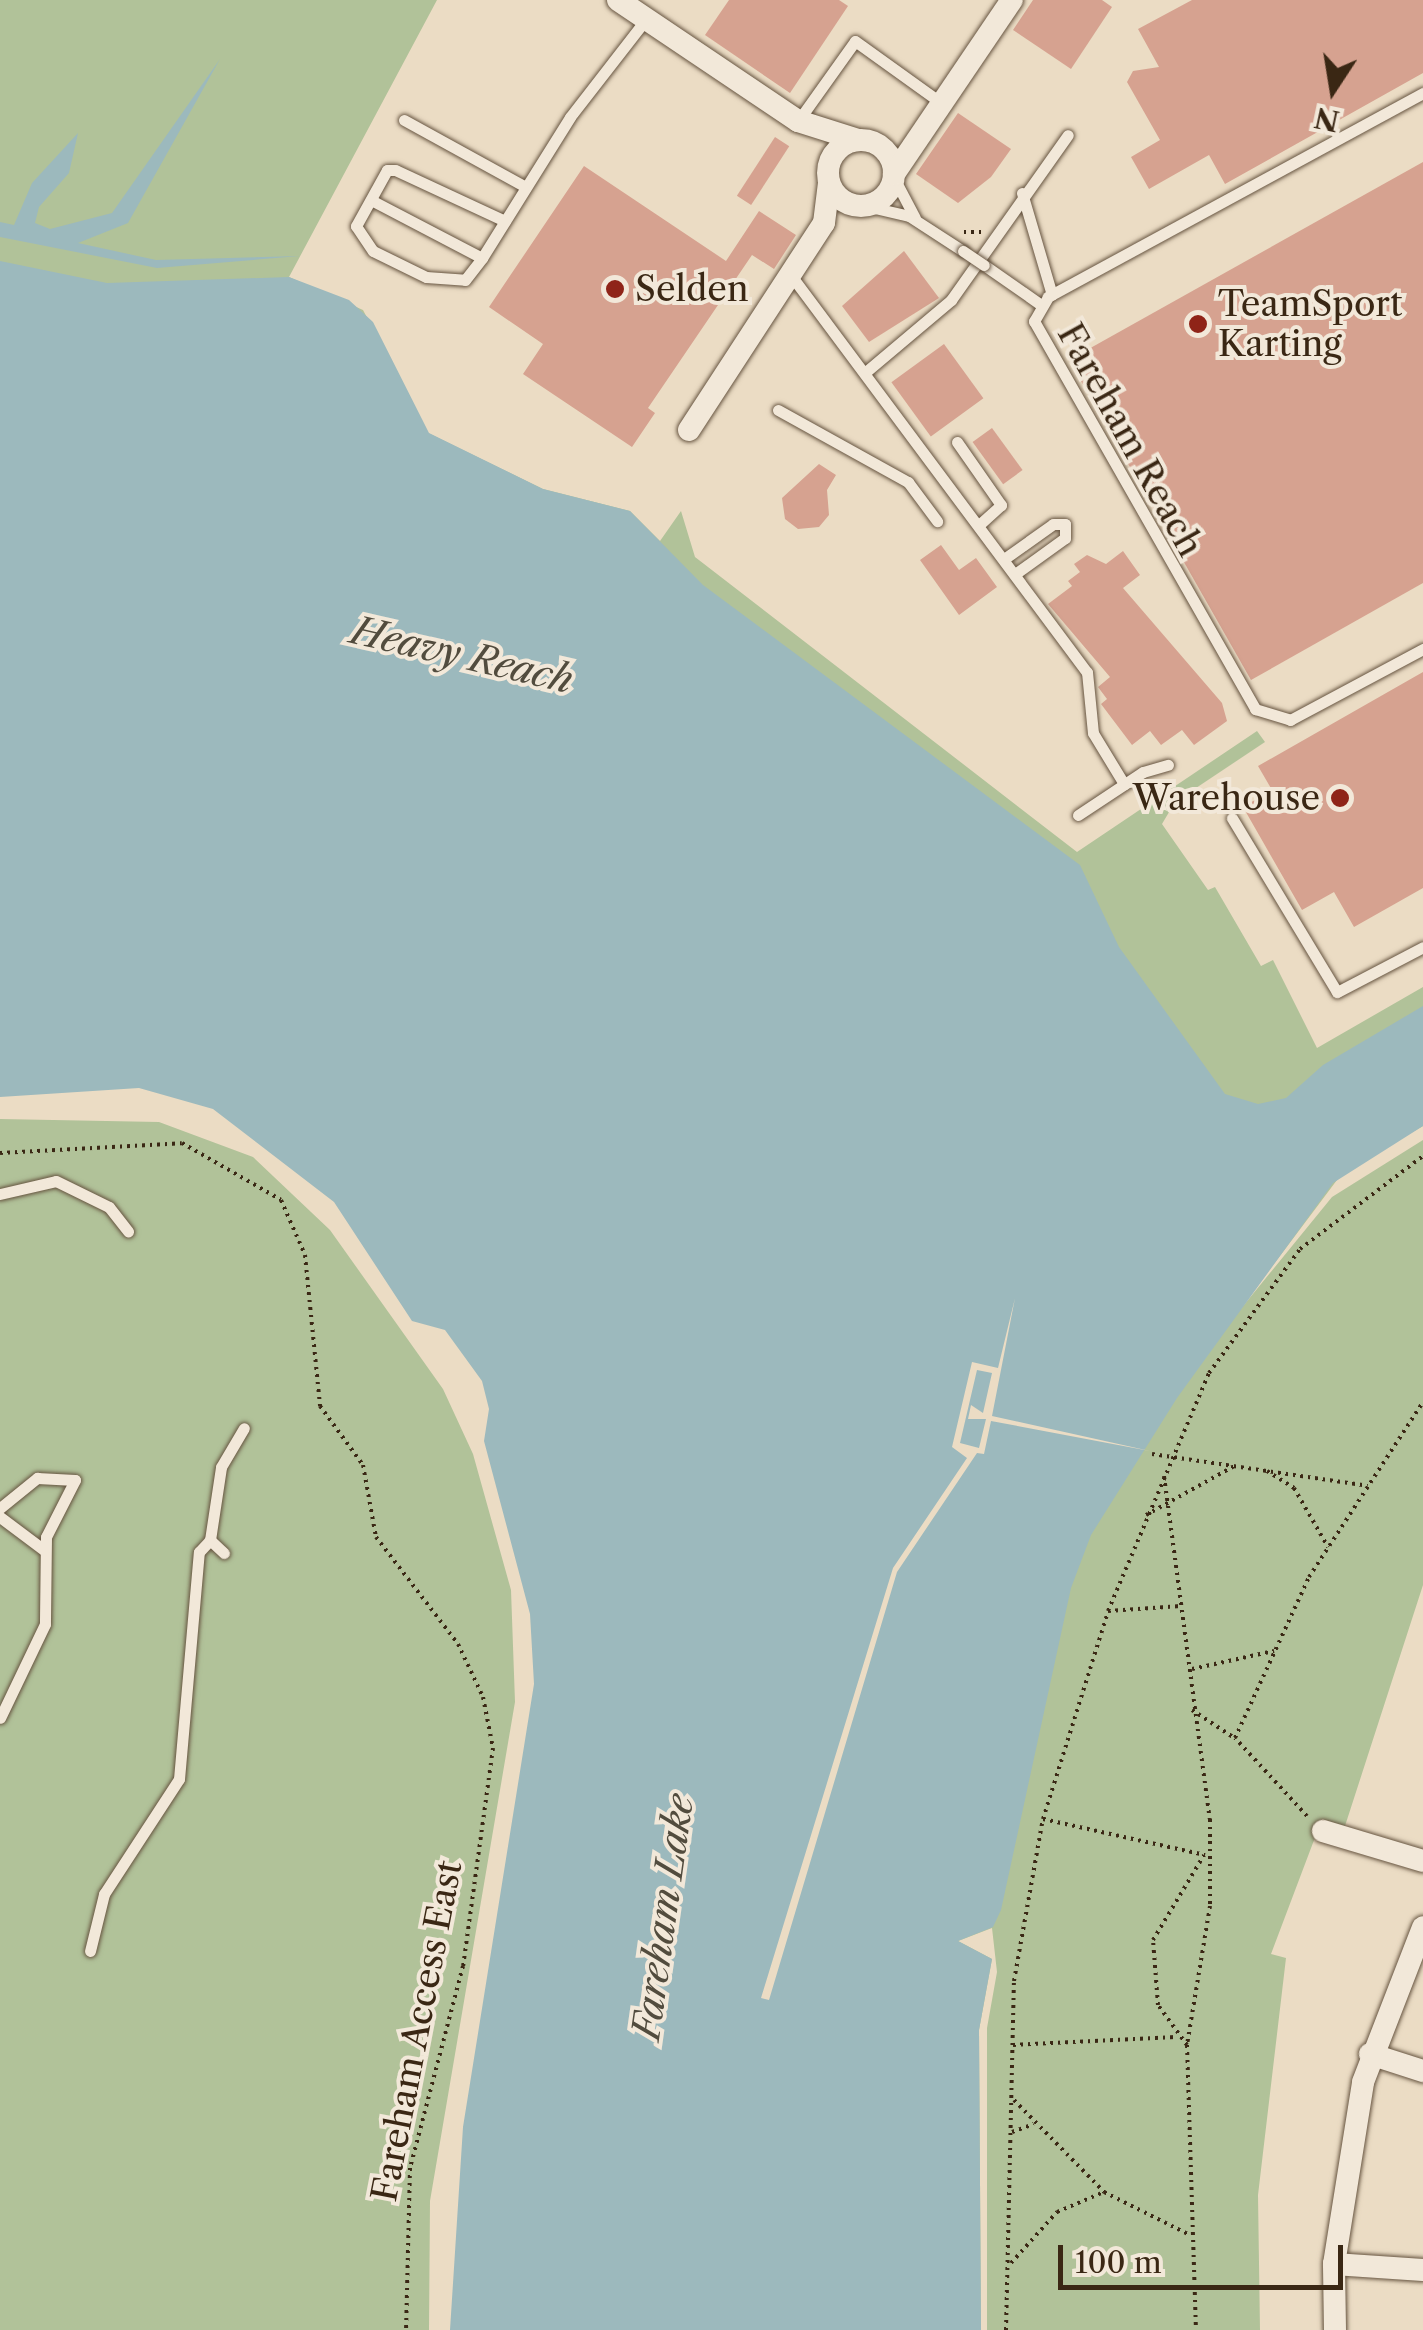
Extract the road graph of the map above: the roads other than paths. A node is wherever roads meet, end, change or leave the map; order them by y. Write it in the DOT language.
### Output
graph roads {
  1 [pos="618,0"];
  2 [pos="1012,0"];
  3 [pos="646,18"];
  4 [pos="1423,93"];
  5 [pos="936,107"];
  6 [pos="793,118"];
  7 [pos="404,120"];
  8 [pos="1068,134"];
  9 [pos="863,140"];
  10 [pos="894,176"];
  11 [pos="828,181"];
  12 [pos="526,187"];
  13 [pos="1022,193"];
  14 [pos="370,200"];
  15 [pos="863,206"];
  16 [pos="918,220"];
  17 [pos="505,222"];
  18 [pos="818,233"];
  19 [pos="482,258"];
  20 [pos="790,274"];
  21 [pos="1052,295"];
  22 [pos="1040,304"];
  23 [pos="868,370"];
  24 [pos="778,410"];
  25 [pos="688,430"];
  26 [pos="957,442"];
  27 [pos="936,521"];
  28 [pos="979,524"];
  29 [pos="1004,559"];
  30 [pos="1015,574"];
  31 [pos="1423,649"];
  32 [pos="1168,765"];
  33 [pos="1124,784"];
  34 [pos="1078,814"];
  35 [pos="1232,818"];
  36 [pos="1423,947"];
  37 [pos="0,1194"];
  38 [pos="128,1231"];
  39 [pos="244,1428"];
  40 [pos="0,1508"];
  41 [pos="0,1517"];
  42 [pos="210,1540"];
  43 [pos="44,1550"];
  44 [pos="224,1553"];
  45 [pos="0,1718"];
  46 [pos="1324,1831"];
  47 [pos="1423,1862"];
  48 [pos="1423,1928"];
  49 [pos="90,1950"];
  50 [pos="1370,2054"];
  51 [pos="1423,2072"];
  52 [pos="1334,2264"];
  53 [pos="1423,2270"];
  54 [pos="1335,2330"];
  1 -- 3 [label="street"];
  2 -- 5 [label="street"];
  3 -- 6 [label="street"];
  3 -- 12 [label="lane"];
  4 -- 21 [label="lane, Fareham Reach"];
  5 -- 6 [label="lane"];
  5 -- 9 [label="street"];
  5 -- 10 [label="street"];
  6 -- 9 [label="street"];
  6 -- 11 [label="street"];
  7 -- 12 [label="lane"];
  8 -- 13 [label="lane"];
  9 -- 10 [label="street"];
  9 -- 11 [label="street"];
  10 -- 15 [label="street"];
  10 -- 16 [label="lane"];
  11 -- 15 [label="street"];
  11 -- 18 [label="street"];
  12 -- 17 [label="lane"];
  13 -- 21 [label="lane"];
  13 -- 23 [label="lane"];
  14 -- 17 [label="lane"];
  14 -- 19 [label="lane"];
  14 -- 19 [label="lane"];
  15 -- 16 [label="lane"];
  15 -- 18 [label="street"];
  16 -- 22 [label="lane, bridge"];
  17 -- 19 [label="lane"];
  18 -- 20 [label="street"];
  20 -- 23 [label="lane"];
  20 -- 25 [label="street"];
  21 -- 22 [label="lane, Fareham Reach"];
  22 -- 31 [label="lane, Fareham Reach"];
  23 -- 28 [label="lane"];
  24 -- 27 [label="lane"];
  26 -- 28 [label="lane"];
  28 -- 29 [label="lane"];
  29 -- 30 [label="lane"];
  29 -- 30 [label="lane"];
  30 -- 33 [label="lane"];
  32 -- 33 [label="lane"];
  33 -- 34 [label="lane"];
  35 -- 36 [label="lane"];
  37 -- 38 [label="lane"];
  39 -- 42 [label="lane"];
  40 -- 43 [label="lane"];
  41 -- 43 [label="lane"];
  42 -- 44 [label="lane"];
  42 -- 49 [label="lane"];
  43 -- 45 [label="lane"];
  46 -- 47 [label="street"];
  48 -- 50 [label="street"];
  50 -- 51 [label="street"];
  50 -- 52 [label="street"];
  52 -- 53 [label="street"];
  52 -- 54 [label="street"];
}
